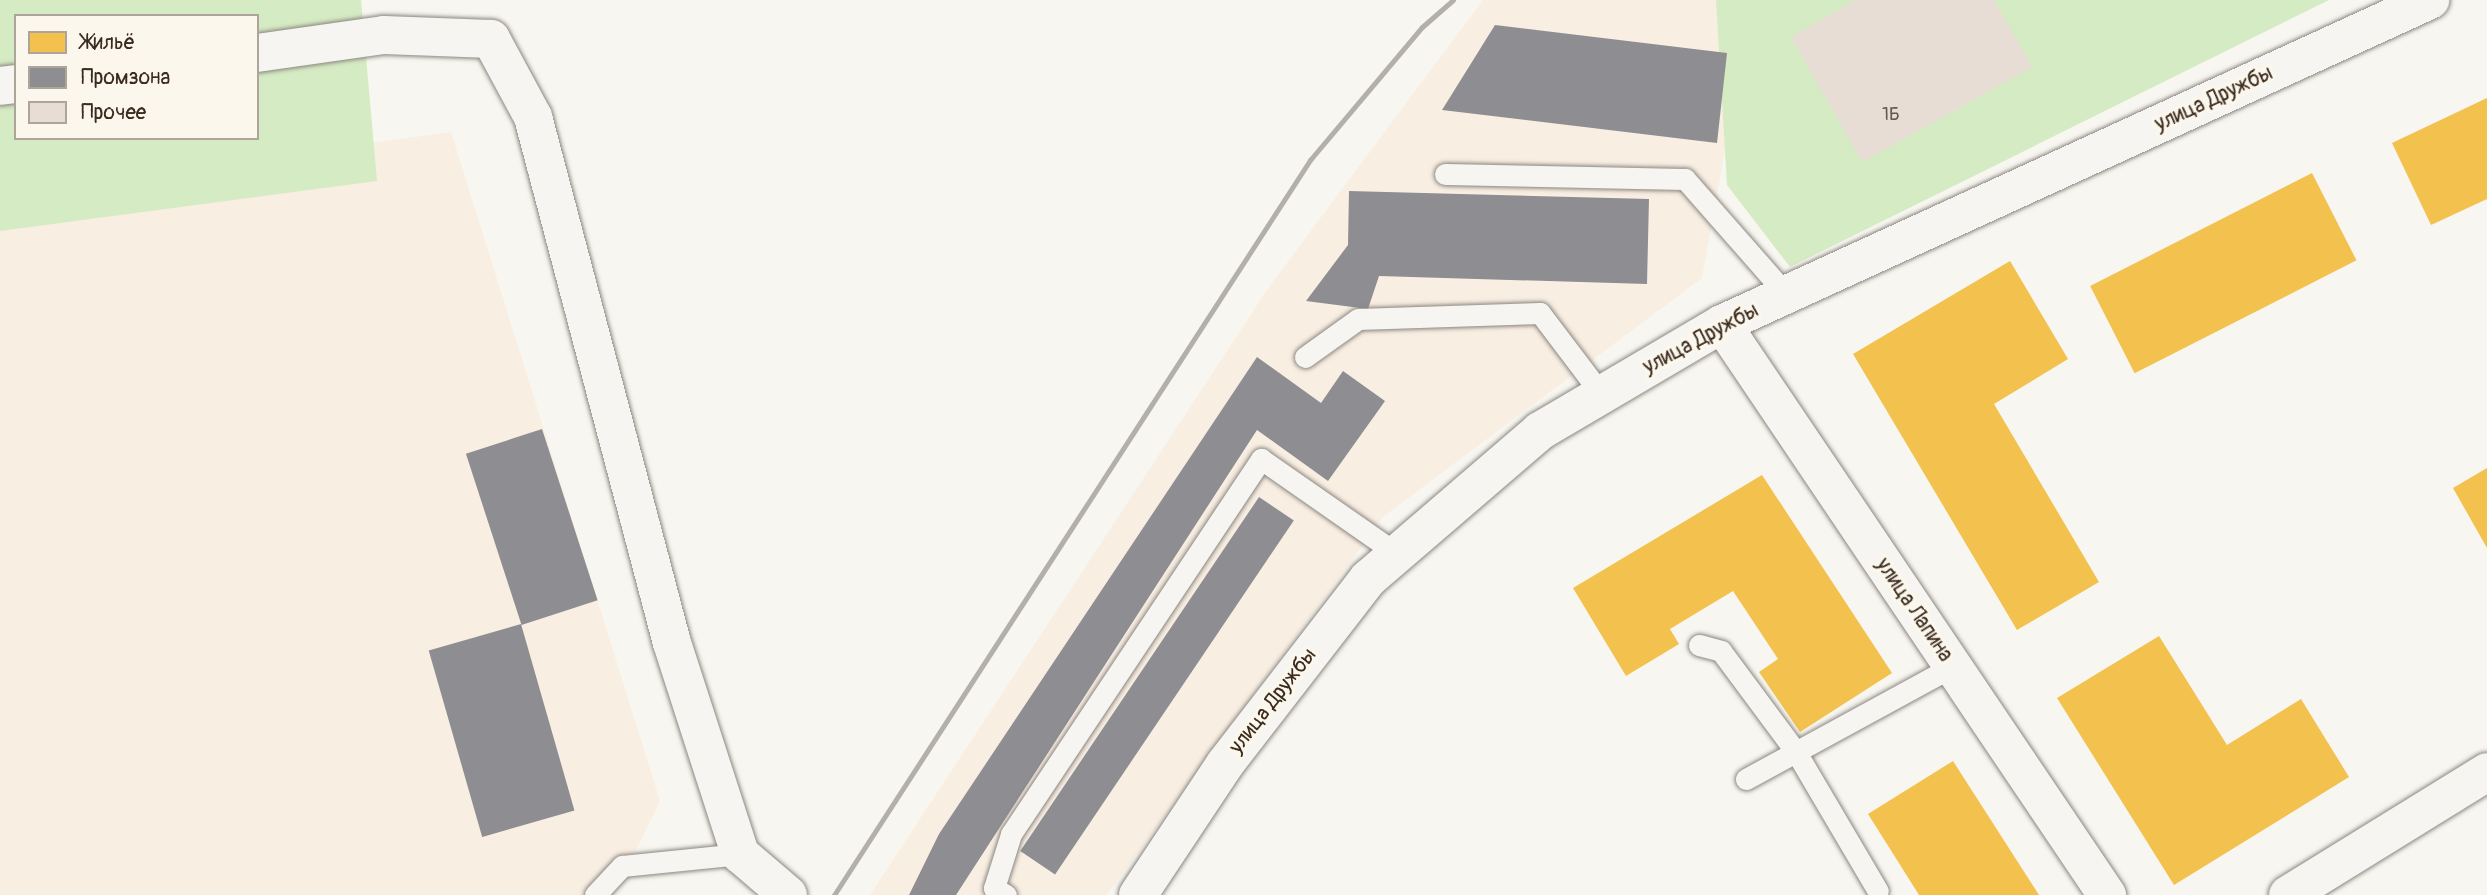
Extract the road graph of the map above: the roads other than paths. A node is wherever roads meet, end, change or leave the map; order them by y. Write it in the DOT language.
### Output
graph roads {
  1 [pos="2430,0"];
  2 [pos="259,53"];
  3 [pos="1445,174"];
  4 [pos="1787,295"];
  5 [pos="1722,324"];
  6 [pos="1305,357"];
  7 [pos="1602,395"];
  8 [pos="1397,554"];
  9 [pos="1699,645"];
  10 [pos="1953,666"];
  11 [pos="1796,752"];
  12 [pos="2487,772"];
  13 [pos="1746,779"];
  14 [pos="740,854"];
  15 [pos="1878,891"];
  16 [pos="594,895"];
  17 [pos="789,895"];
  18 [pos="1006,895"];
  19 [pos="1138,895"];
  20 [pos="2107,895"];
  21 [pos="2288,895"];
  1 -- 4 [label="street, улица Дружбы"];
  2 -- 14 [label="street"];
  3 -- 4 [label="lane"];
  4 -- 5 [label="street, улица Дружбы"];
  5 -- 7 [label="street, улица Дружбы"];
  5 -- 10 [label="street, улица Лапина"];
  6 -- 7 [label="lane"];
  7 -- 8 [label="street, улица Дружбы"];
  8 -- 18 [label="lane"];
  8 -- 19 [label="street, улица Дружбы"];
  9 -- 11 [label="lane"];
  10 -- 11 [label="lane"];
  10 -- 20 [label="street, улица Лапина"];
  11 -- 13 [label="lane"];
  11 -- 15 [label="lane"];
  12 -- 21 [label="street"];
  14 -- 16 [label="lane"];
  14 -- 17 [label="street"];
}
